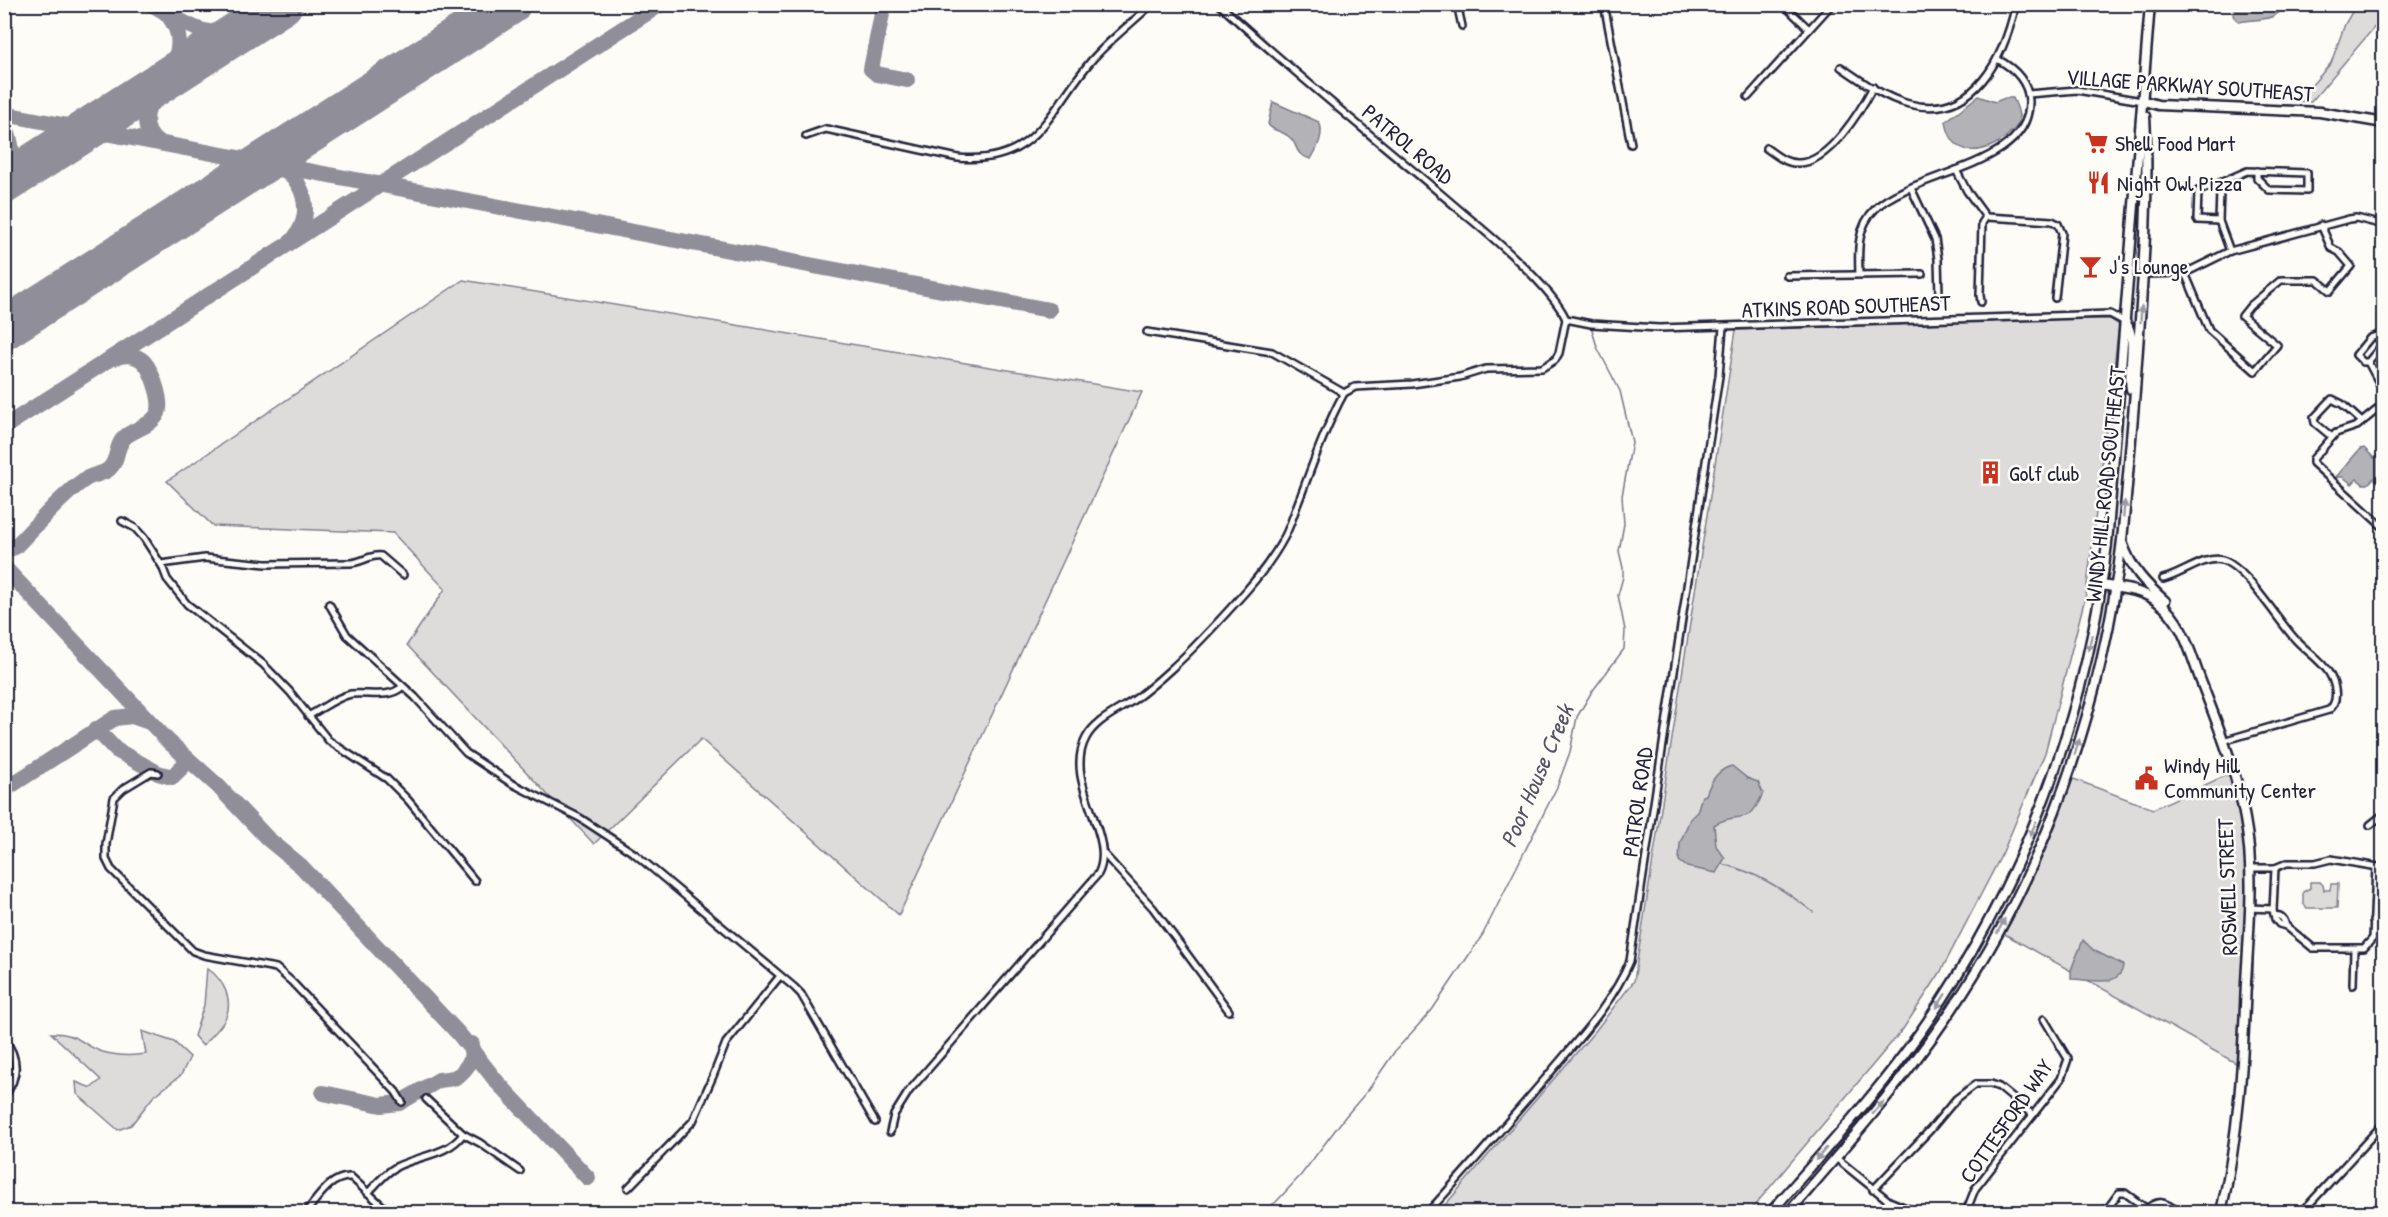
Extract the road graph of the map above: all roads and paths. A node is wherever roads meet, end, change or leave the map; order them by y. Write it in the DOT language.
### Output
graph roads {
  1 [pos="1152,4"];
  2 [pos="1219,4"];
  3 [pos="1457,4"];
  4 [pos="1604,4"];
  5 [pos="1783,4"];
  6 [pos="1832,4"];
  7 [pos="2016,4"];
  8 [pos="2150,4"];
  9 [pos="1462,26"];
  10 [pos="1809,29"];
  11 [pos="1997,59"];
  12 [pos="1840,67"];
  13 [pos="1873,87"];
  14 [pos="2028,94"];
  15 [pos="1748,97"];
  16 [pos="2144,101"];
  17 [pos="2384,123"];
  18 [pos="806,136"];
  19 [pos="1631,144"];
  20 [pos="1766,148"];
  21 [pos="1956,170"];
  22 [pos="2257,171"];
  23 [pos="2217,184"];
  24 [pos="1911,188"];
  25 [pos="1986,217"];
  26 [pos="2219,221"];
  27 [pos="2321,225"];
  28 [pos="2384,225"];
  29 [pos="2230,251"];
  30 [pos="2186,273"];
  31 [pos="1859,274"];
  32 [pos="1922,274"];
  33 [pos="2144,274"];
  34 [pos="1787,276"];
  35 [pos="1939,295"];
  36 [pos="2055,298"];
  37 [pos="1982,302"];
  38 [pos="1566,319"];
  39 [pos="2126,323"];
  40 [pos="1723,327"];
  41 [pos="1147,332"];
  42 [pos="2368,362"];
  43 [pos="2384,392"];
  44 [pos="1344,393"];
  45 [pos="2134,401"];
  46 [pos="2384,404"];
  47 [pos="2362,422"];
  48 [pos="2332,437"];
  49 [pos="122,520"];
  50 [pos="2384,528"];
  51 [pos="2122,541"];
  52 [pos="161,564"];
  53 [pos="403,575"];
  54 [pos="2163,579"];
  55 [pos="2102,585"];
  56 [pos="2115,588"];
  57 [pos="329,604"];
  58 [pos="2178,621"];
  59 [pos="402,687"];
  60 [pos="308,716"];
  61 [pos="2223,741"];
  62 [pos="158,773"];
  63 [pos="2384,814"];
  64 [pos="2370,825"];
  65 [pos="1103,853"];
  66 [pos="2376,867"];
  67 [pos="2249,868"];
  68 [pos="2275,868"];
  69 [pos="2384,868"];
  70 [pos="475,881"];
  71 [pos="2249,908"];
  72 [pos="2273,909"];
  73 [pos="2373,921"];
  74 [pos="2384,922"];
  75 [pos="2354,949"];
  76 [pos="780,976"];
  77 [pos="2353,985"];
  78 [pos="1229,1011"];
  79 [pos="2044,1019"];
  80 [pos="4,1039"];
  81 [pos="4,1096"];
  82 [pos="426,1099"];
  83 [pos="402,1102"];
  84 [pos="2033,1115"];
  85 [pos="875,1122"];
  86 [pos="2384,1123"];
  87 [pos="890,1131"];
  88 [pos="463,1134"];
  89 [pos="1836,1158"];
  90 [pos="520,1171"];
  91 [pos="628,1188"];
  92 [pos="1873,1190"];
  93 [pos="368,1193"];
  94 [pos="2384,1202"];
  95 [pos="2145,1211"];
  96 [pos="306,1212"];
  97 [pos="389,1212"];
  98 [pos="1428,1212"];
  99 [pos="1771,1212"];
  100 [pos="1789,1212"];
  101 [pos="1916,1212"];
  102 [pos="1966,1212"];
  103 [pos="2105,1212"];
  104 [pos="2179,1212"];
  105 [pos="2221,1212"];
  106 [pos="2302,1212"];
  107 [pos="2372,1212"];
  1 -- 18 [label="street"];
  2 -- 38 [label="street, PATROL ROAD"];
  3 -- 9 [label="street"];
  4 -- 19 [label="street"];
  5 -- 10 [label="street"];
  6 -- 10 [label="street"];
  7 -- 11 [label="street"];
  8 -- 16 [label="main road, WINDY HILL ROAD SOUTHEAST"];
  10 -- 15 [label="street"];
  11 -- 13 [label="street"];
  11 -- 14 [label="street"];
  12 -- 13 [label="street"];
  13 -- 20 [label="street"];
  14 -- 16 [label="street, VILLAGE PARKWAY SOUTHEAST"];
  14 -- 21 [label="street"];
  16 -- 17 [label="main road, VILLAGE PARKWAY SOUTHEAST"];
  16 -- 33 [label="main road, WINDY HILL ROAD SOUTHEAST"];
  16 -- 39 [label="main road, WINDY HILL ROAD SOUTHEAST"];
  21 -- 24 [label="street"];
  21 -- 25 [label="street"];
  22 -- 22 [label="street"];
  22 -- 23 [label="street"];
  23 -- 26 [label="street"];
  23 -- 26 [label="street"];
  24 -- 31 [label="street"];
  24 -- 35 [label="street"];
  25 -- 36 [label="street"];
  25 -- 37 [label="street"];
  26 -- 29 [label="street"];
  27 -- 28 [label="street"];
  27 -- 29 [label="street"];
  27 -- 30 [label="street"];
  29 -- 30 [label="street"];
  30 -- 33 [label="street"];
  31 -- 32 [label="street"];
  31 -- 34 [label="street"];
  45 -- 33 [label="main road, WINDY HILL ROAD SOUTHEAST, one-way"];
  38 -- 40 [label="street, ATKINS ROAD SOUTHEAST"];
  38 -- 44 [label="street"];
  39 -- 40 [label="street, ATKINS ROAD SOUTHEAST"];
  39 -- 45 [label="main road"];
  39 -- 55 [label="main road, WINDY HILL ROAD SOUTHEAST"];
  40 -- 98 [label="street, PATROL ROAD"];
  41 -- 44 [label="street"];
  42 -- 42 [label="street"];
  42 -- 43 [label="street"];
  44 -- 65 [label="street"];
  51 -- 45 [label="main road, WINDY HILL ROAD SOUTHEAST, one-way"];
  46 -- 47 [label="street"];
  47 -- 48 [label="street"];
  47 -- 48 [label="street"];
  48 -- 50 [label="street"];
  49 -- 52 [label="street"];
  51 -- 56 [label="main road, WINDY HILL ROAD SOUTHEAST"];
  51 -- 58 [label="main road"];
  52 -- 53 [label="street"];
  52 -- 60 [label="street"];
  54 -- 61 [label="street"];
  55 -- 56 [label="main road, ROSWELL STREET"];
  55 -- 99 [label="main road, WINDY HILL ROAD SOUTHEAST, one-way"];
  56 -- 58 [label="main road, ROSWELL STREET"];
  89 -- 56 [label="main road, WINDY HILL ROAD SOUTHEAST, one-way"];
  57 -- 59 [label="street"];
  58 -- 61 [label="main road, ROSWELL STREET"];
  59 -- 60 [label="street"];
  59 -- 76 [label="street"];
  60 -- 70 [label="street"];
  61 -- 67 [label="main road, ROSWELL STREET"];
  62 -- 83 [label="street"];
  63 -- 64 [label="street"];
  65 -- 78 [label="street"];
  65 -- 87 [label="street"];
  66 -- 68 [label="street"];
  66 -- 69 [label="street"];
  66 -- 73 [label="street"];
  67 -- 68 [label="street"];
  67 -- 71 [label="main road, ROSWELL STREET"];
  68 -- 72 [label="street"];
  71 -- 72 [label="street"];
  71 -- 105 [label="main road, ROSWELL STREET"];
  72 -- 75 [label="street"];
  73 -- 74 [label="street"];
  73 -- 75 [label="street"];
  75 -- 77 [label="street"];
  76 -- 85 [label="street"];
  76 -- 91 [label="street"];
  79 -- 84 [label="street, COTTESFORD WAY"];
  80 -- 81 [label="street"];
  82 -- 88 [label="street"];
  84 -- 92 [label="street"];
  84 -- 102 [label="street, COTTESFORD WAY"];
  86 -- 106 [label="street"];
  88 -- 90 [label="street"];
  88 -- 93 [label="street"];
  89 -- 92 [label="street"];
  89 -- 100 [label="main road, WINDY HILL ROAD SOUTHEAST"];
  92 -- 101 [label="street"];
  93 -- 96 [label="street"];
  93 -- 97 [label="street"];
  94 -- 107 [label="street"];
  95 -- 103 [label="street"];
  95 -- 104 [label="street"];
}
